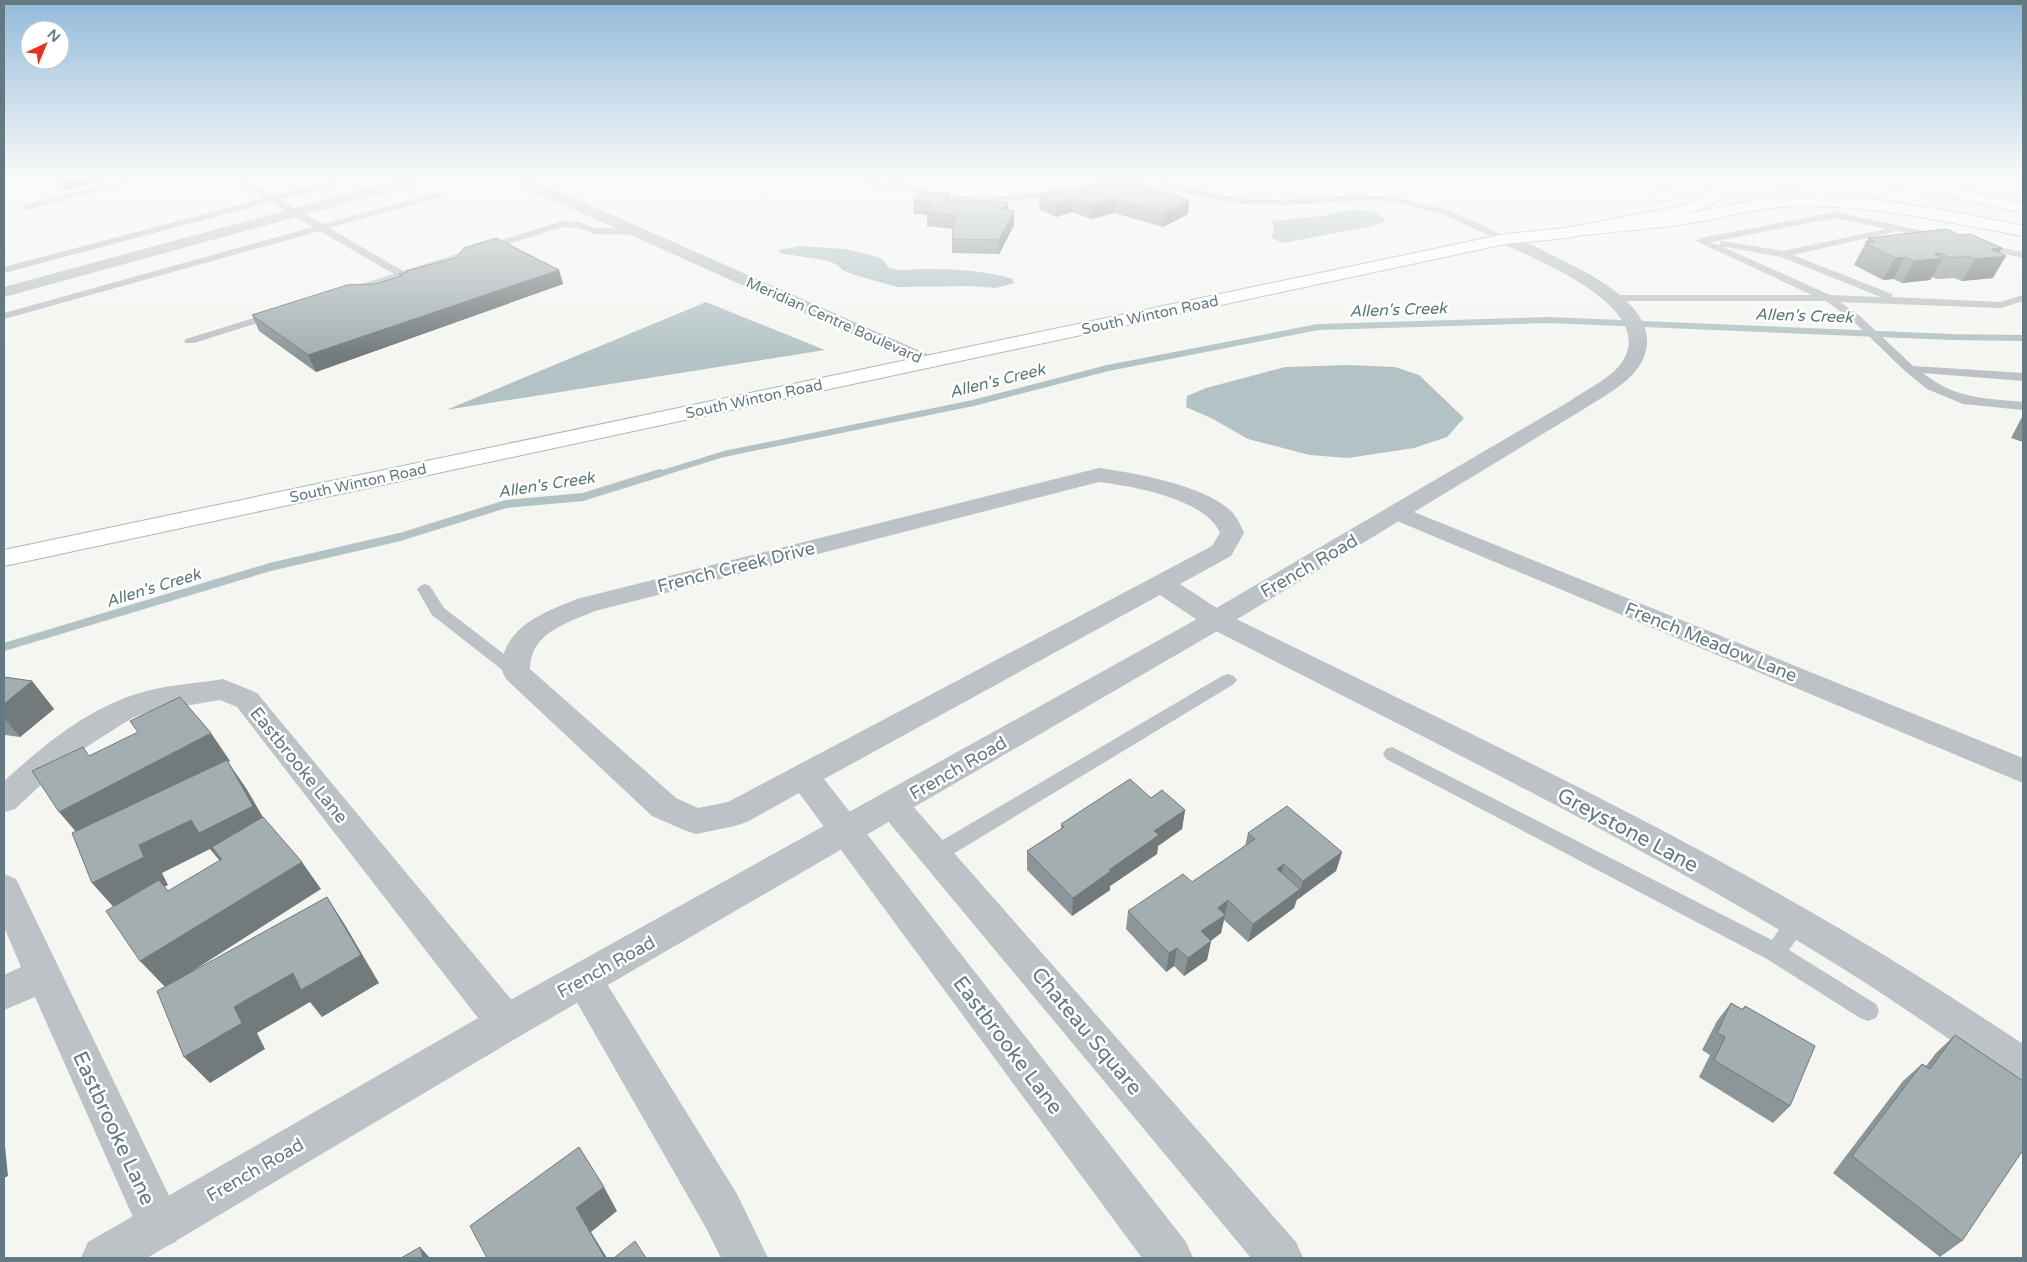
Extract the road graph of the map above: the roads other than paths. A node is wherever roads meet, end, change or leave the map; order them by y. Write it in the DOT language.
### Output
graph roads {
  1 [pos="123,239"];
  2 [pos="200,239"];
  3 [pos="282,239"];
  4 [pos="340,239"];
  5 [pos="515,239"];
  6 [pos="653,239"];
  7 [pos="1505,239"];
  8 [pos="1712,239"];
  9 [pos="1854,239"];
  10 [pos="1701,241"];
  11 [pos="1966,243"];
  12 [pos="1783,254"];
  13 [pos="2023,255"];
  14 [pos="4,270"];
  15 [pos="402,274"];
  16 [pos="4,292"];
  17 [pos="337,295"];
  18 [pos="1828,298"];
  19 [pos="2023,298"];
  20 [pos="1898,301"];
  21 [pos="1623,310"];
  22 [pos="285,311"];
  23 [pos="4,316"];
  24 [pos="190,341"];
  25 [pos="1896,357"];
  26 [pos="929,362"];
  27 [pos="1910,369"];
  28 [pos="2023,377"];
  29 [pos="2023,406"];
  30 [pos="1399,513"];
  31 [pos="4,558"];
  32 [pos="1162,584"];
  33 [pos="425,589"];
  34 [pos="1216,620"];
  35 [pos="516,672"];
  36 [pos="1228,680"];
  37 [pos="1392,754"];
  38 [pos="2023,771"];
  39 [pos="804,776"];
  40 [pos="4,800"];
  41 [pos="893,804"];
  42 [pos="846,832"];
  43 [pos="936,854"];
  44 [pos="4,889"];
  45 [pos="1798,923"];
  46 [pos="1776,952"];
  47 [pos="43,975"];
  48 [pos="584,980"];
  49 [pos="4,993"];
  50 [pos="1868,1011"];
  51 [pos="506,1023"];
  52 [pos="2023,1067"];
  53 [pos="160,1226"];
  54 [pos="104,1258"];
  55 [pos="745,1258"];
  56 [pos="1170,1258"];
  57 [pos="1280,1258"];
  1 -- 14 [label="lane"];
  2 -- 16 [label="street"];
  3 -- 23 [label="lane"];
  4 -- 15 [label="lane"];
  5 -- 15 [label="lane"];
  6 -- 26 [label="street, Meridian Centre Boulevard"];
  7 -- 21 [label="street"];
  7 -- 26 [label="main road, South Winton Road"];
  8 -- 10 [label="lane"];
  9 -- 12 [label="lane"];
  10 -- 12 [label="lane"];
  10 -- 18 [label="lane"];
  11 -- 13 [label="lane"];
  12 -- 20 [label="lane"];
  15 -- 17 [label="lane"];
  18 -- 20 [label="lane"];
  18 -- 21 [label="lane"];
  18 -- 25 [label="lane"];
  19 -- 20 [label="lane"];
  21 -- 30 [label="street, French Road"];
  22 -- 24 [label="lane"];
  25 -- 27 [label="lane"];
  26 -- 31 [label="main road, South Winton Road"];
  27 -- 28 [label="lane"];
  27 -- 29 [label="lane"];
  30 -- 34 [label="street, French Road"];
  30 -- 38 [label="street, French Meadow Lane"];
  32 -- 34 [label="street"];
  32 -- 35 [label="street, French Creek Drive"];
  32 -- 39 [label="street, French Creek Drive"];
  33 -- 35 [label="lane"];
  34 -- 41 [label="street, French Road"];
  34 -- 45 [label="street, Greystone Lane"];
  35 -- 39 [label="street, French Creek Drive"];
  36 -- 43 [label="lane"];
  37 -- 46 [label="lane"];
  39 -- 42 [label="street"];
  40 -- 51 [label="street, Eastbrooke Lane"];
  41 -- 42 [label="street, French Road"];
  41 -- 43 [label="street, Chateau Square"];
  42 -- 48 [label="street, French Road"];
  42 -- 56 [label="street, Eastbrooke Lane"];
  43 -- 57 [label="street, Chateau Square"];
  44 -- 47 [label="street, Eastbrooke Lane"];
  45 -- 46 [label="lane"];
  45 -- 52 [label="street, Greystone Lane"];
  46 -- 50 [label="lane"];
  47 -- 49 [label="street"];
  47 -- 53 [label="street, Eastbrooke Lane"];
  48 -- 51 [label="street, French Road"];
  48 -- 55 [label="street"];
  51 -- 53 [label="street, French Road"];
  53 -- 54 [label="street, French Road"];
}
